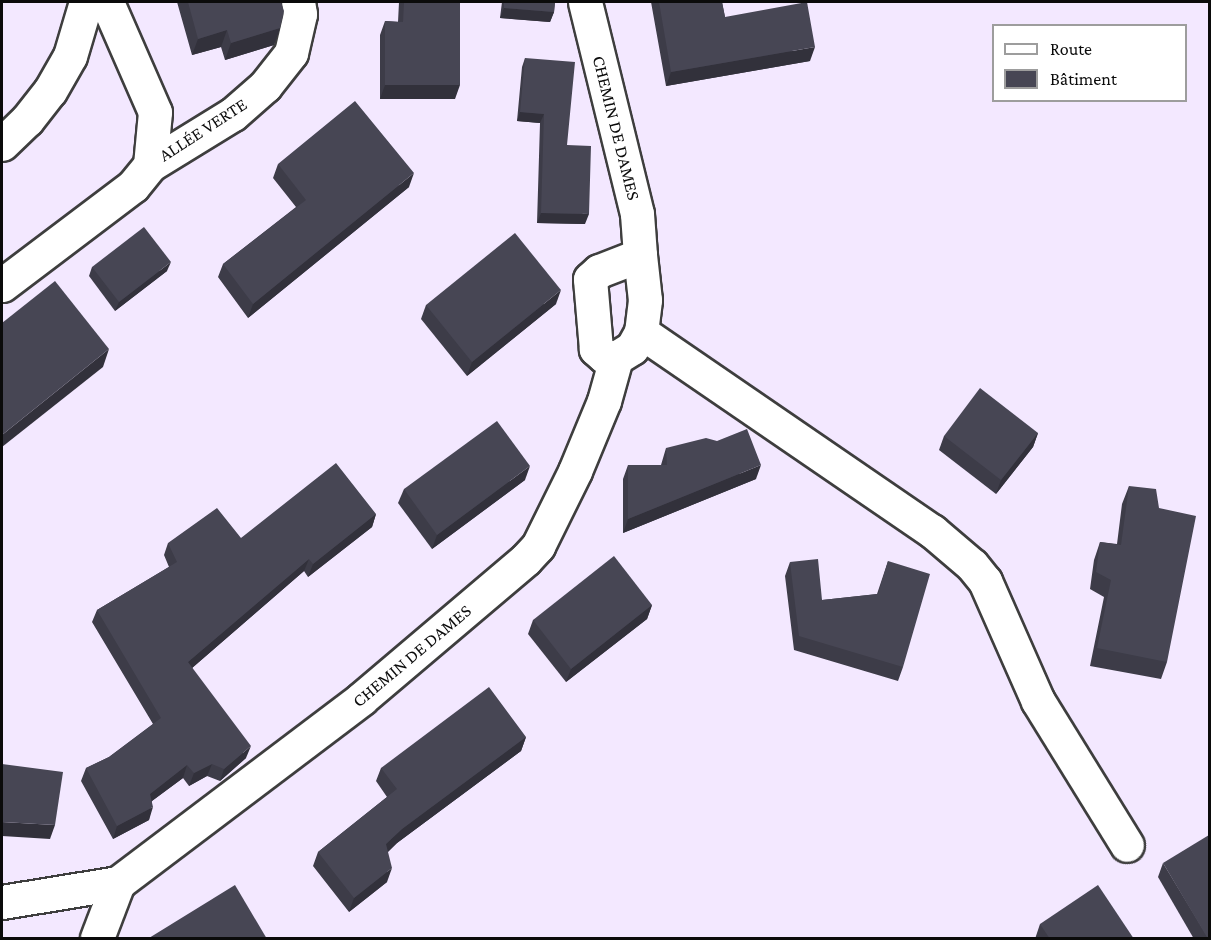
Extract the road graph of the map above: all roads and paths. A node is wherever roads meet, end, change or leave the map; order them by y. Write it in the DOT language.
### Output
graph roads {
  1 [pos="86,2"];
  2 [pos="107,2"];
  3 [pos="298,2"];
  4 [pos="585,2"];
  5 [pos="14,114"];
  6 [pos="2,144"];
  7 [pos="150,165"];
  8 [pos="640,255"];
  9 [pos="2,285"];
  10 [pos="641,332"];
  11 [pos="616,358"];
  12 [pos="1126,845"];
  13 [pos="118,883"];
  14 [pos="2,902"];
  15 [pos="96,939"];
  1 -- 5 [label="street"];
  2 -- 7 [label="street"];
  3 -- 7 [label="street, ALLÉE VERTE"];
  4 -- 8 [label="street, CHEMIN DE DAMES"];
  5 -- 6 [label="street"];
  7 -- 9 [label="street, ALLÉE VERTE"];
  8 -- 10 [label="street, CHEMIN DE DAMES"];
  8 -- 11 [label="street"];
  10 -- 11 [label="street"];
  10 -- 12 [label="street"];
  11 -- 13 [label="street, CHEMIN DE DAMES"];
  13 -- 14 [label="street"];
  13 -- 15 [label="street"];
}
